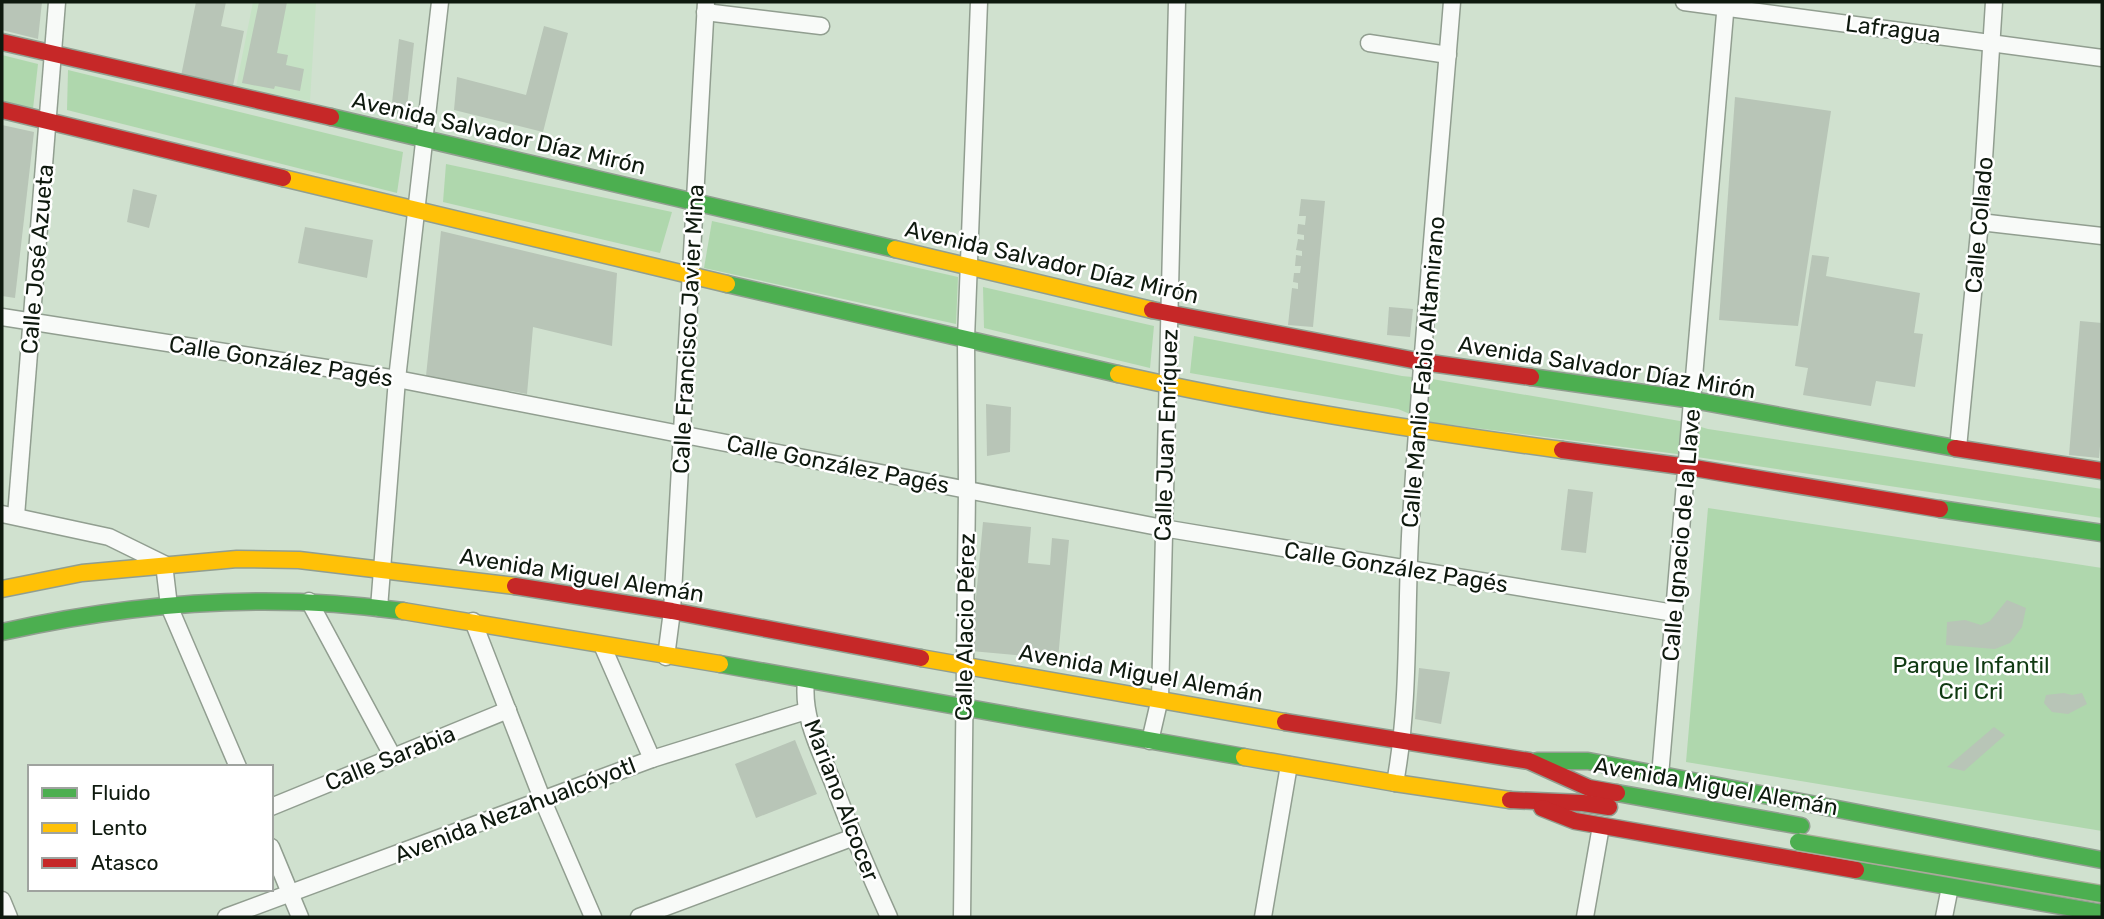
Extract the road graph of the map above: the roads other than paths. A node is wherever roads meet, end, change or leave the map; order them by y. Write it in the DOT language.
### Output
graph roads {
  1 [pos="57,2"];
  2 [pos="440,2"];
  3 [pos="979,2"];
  4 [pos="1177,2"];
  5 [pos="1452,2"];
  6 [pos="1684,2"];
  7 [pos="1994,2"];
  8 [pos="1726,4"];
  9 [pos="706,7"];
  10 [pos="821,26"];
  11 [pos="2,42"];
  12 [pos="1992,42"];
  13 [pos="1369,43"];
  14 [pos="52,54"];
  15 [pos="1448,55"];
  16 [pos="2102,58"];
  17 [pos="2,110"];
  18 [pos="48,122"];
  19 [pos="426,140"];
  20 [pos="695,201"];
  21 [pos="418,210"];
  22 [pos="1980,222"];
  23 [pos="2102,236"];
  24 [pos="967,266"];
  25 [pos="691,276"];
  26 [pos="1170,314"];
  27 [pos="2,317"];
  28 [pos="32,322"];
  29 [pos="966,339"];
  30 [pos="1423,362"];
  31 [pos="397,379"];
  32 [pos="1167,385"];
  33 [pos="1693,400"];
  34 [pos="1417,430"];
  35 [pos="682,435"];
  36 [pos="1958,448"];
  37 [pos="1688,467"];
  38 [pos="2102,471"];
  39 [pos="967,489"];
  40 [pos="9,515"];
  41 [pos="1163,527"];
  42 [pos="2102,533"];
  43 [pos="164,564"];
  44 [pos="383,569"];
  45 [pos="1408,569"];
  46 [pos="2,589"];
  47 [pos="309,601"];
  48 [pos="169,606"];
  49 [pos="379,608"];
  50 [pos="672,611"];
  51 [pos="1675,612"];
  52 [pos="472,621"];
  53 [pos="2,632"];
  54 [pos="603,645"];
  55 [pos="666,657"];
  56 [pos="964,666"];
  57 [pos="806,681"];
  58 [pos="1160,698"];
  59 [pos="964,707"];
  60 [pos="508,710"];
  61 [pos="806,711"];
  62 [pos="1150,741"];
  63 [pos="1402,742"];
  64 [pos="393,757"];
  65 [pos="652,758"];
  66 [pos="1529,761"];
  67 [pos="237,765"];
  68 [pos="1289,765"];
  69 [pos="1660,776"];
  70 [pos="1395,783"];
  71 [pos="543,801"];
  72 [pos="1525,802"];
  73 [pos="273,806"];
  74 [pos="1601,826"];
  75 [pos="1805,832"];
  76 [pos="854,837"];
  77 [pos="273,852"];
  78 [pos="2020,864"];
  79 [pos="2099,874"];
  80 [pos="1950,887"];
  81 [pos="290,894"];
  82 [pos="2085,910"];
  83 [pos="2102,913"];
  84 [pos="589,916"];
  85 [pos="226,917"];
  86 [pos="300,917"];
  87 [pos="639,917"];
  88 [pos="888,917"];
  89 [pos="962,917"];
  90 [pos="1263,917"];
  91 [pos="1585,917"];
  92 [pos="1944,917"];
  1 -- 14 [label="street, Calle José Azueta"];
  2 -- 19 [label="street"];
  3 -- 24 [label="street, Calle Alacio Pérez"];
  4 -- 26 [label="street, Calle Juan Enríquez"];
  5 -- 15 [label="street, Calle Manlio Fabio Altamirano"];
  6 -- 8 [label="street, Lafragua"];
  7 -- 12 [label="street, Calle Collado"];
  8 -- 12 [label="street, Lafragua"];
  8 -- 33 [label="street, Calle Ignacio de la Llave"];
  9 -- 10 [label="street"];
  9 -- 20 [label="street, Calle Francisco Javier Mina"];
  11 -- 14 [label="main road, Avenida Salvador Díaz Mirón"];
  12 -- 16 [label="street, Lafragua"];
  12 -- 22 [label="street, Calle Collado"];
  13 -- 15 [label="street"];
  14 -- 18 [label="street, Calle José Azueta"];
  14 -- 19 [label="main road, Avenida Salvador Díaz Mirón"];
  15 -- 30 [label="street, Calle Manlio Fabio Altamirano"];
  17 -- 18 [label="main road"];
  18 -- 21 [label="main road"];
  18 -- 28 [label="street, Calle José Azueta"];
  19 -- 20 [label="main road, Avenida Salvador Díaz Mirón"];
  19 -- 21 [label="street"];
  20 -- 24 [label="main road, Avenida Salvador Díaz Mirón"];
  20 -- 25 [label="street, Calle Francisco Javier Mina"];
  21 -- 25 [label="main road"];
  21 -- 31 [label="street"];
  22 -- 23 [label="street"];
  22 -- 36 [label="street, Calle Collado"];
  24 -- 26 [label="main road, Avenida Salvador Díaz Mirón"];
  24 -- 29 [label="street, Calle Alacio Pérez"];
  25 -- 29 [label="main road"];
  25 -- 35 [label="street, Calle Francisco Javier Mina"];
  26 -- 30 [label="main road, Avenida Salvador Díaz Mirón"];
  26 -- 32 [label="street, Calle Juan Enríquez"];
  27 -- 28 [label="street, Calle González Pagés"];
  28 -- 31 [label="street, Calle González Pagés"];
  28 -- 40 [label="street, Calle José Azueta"];
  29 -- 32 [label="main road"];
  29 -- 39 [label="street, Calle Alacio Pérez"];
  30 -- 33 [label="main road, Avenida Salvador Díaz Mirón"];
  30 -- 34 [label="street, Calle Manlio Fabio Altamirano"];
  31 -- 35 [label="street, Calle González Pagés"];
  31 -- 44 [label="street"];
  32 -- 34 [label="main road"];
  32 -- 41 [label="street, Calle Juan Enríquez"];
  33 -- 36 [label="main road, Avenida Salvador Díaz Mirón"];
  33 -- 37 [label="street, Calle Ignacio de la Llave"];
  34 -- 37 [label="main road"];
  34 -- 45 [label="street, Calle Manlio Fabio Altamirano"];
  35 -- 39 [label="street, Calle González Pagés"];
  35 -- 50 [label="street, Calle Francisco Javier Mina"];
  36 -- 38 [label="main road, Avenida Salvador Díaz Mirón"];
  37 -- 42 [label="main road"];
  37 -- 51 [label="street, Calle Ignacio de la Llave"];
  39 -- 41 [label="street, Calle González Pagés"];
  39 -- 56 [label="street, Calle Alacio Pérez"];
  40 -- 43 [label="street"];
  41 -- 45 [label="street, Calle González Pagés"];
  41 -- 58 [label="street, Calle Juan Enríquez"];
  43 -- 44 [label="main road, Avenida Miguel Alemán"];
  43 -- 46 [label="main road, Avenida Miguel Alemán"];
  43 -- 48 [label="street"];
  44 -- 49 [label="street"];
  44 -- 50 [label="main road, Avenida Miguel Alemán"];
  45 -- 51 [label="street, Calle González Pagés"];
  45 -- 63 [label="street, Calle Manlio Fabio Altamirano"];
  47 -- 48 [label="main road, Avenida Miguel Alemán"];
  47 -- 49 [label="main road, Avenida Miguel Alemán"];
  47 -- 64 [label="street"];
  48 -- 53 [label="main road, Avenida Miguel Alemán"];
  48 -- 67 [label="street"];
  49 -- 52 [label="main road, Avenida Miguel Alemán"];
  50 -- 55 [label="street, Calle Francisco Javier Mina"];
  50 -- 56 [label="main road, Avenida Miguel Alemán"];
  51 -- 69 [label="street, Calle Ignacio de la Llave"];
  52 -- 54 [label="main road, Avenida Miguel Alemán"];
  52 -- 60 [label="street"];
  54 -- 55 [label="main road, Avenida Miguel Alemán"];
  54 -- 65 [label="street"];
  55 -- 57 [label="main road, Avenida Miguel Alemán"];
  56 -- 58 [label="main road, Avenida Miguel Alemán"];
  56 -- 59 [label="street, Calle Alacio Pérez"];
  57 -- 59 [label="main road, Avenida Miguel Alemán"];
  57 -- 61 [label="street, Mariano Alcocer"];
  58 -- 62 [label="street, Calle Juan Enríquez"];
  58 -- 63 [label="main road, Avenida Miguel Alemán"];
  59 -- 62 [label="main road, Avenida Miguel Alemán"];
  59 -- 89 [label="street, Calle Alacio Pérez"];
  60 -- 64 [label="street, Calle Sarabia"];
  60 -- 71 [label="street"];
  61 -- 65 [label="street, Avenida Nezahualcóyotl"];
  61 -- 76 [label="street, Mariano Alcocer"];
  62 -- 68 [label="main road, Avenida Miguel Alemán"];
  63 -- 66 [label="main road, Avenida Miguel Alemán"];
  63 -- 70 [label="street, Calle Manlio Fabio Altamirano"];
  64 -- 73 [label="street, Calle Sarabia"];
  65 -- 71 [label="street, Avenida Nezahualcóyotl"];
  66 -- 69 [label="main road"];
  66 -- 75 [label="main road, Avenida Miguel Alemán"];
  68 -- 70 [label="main road, Avenida Miguel Alemán"];
  68 -- 90 [label="street"];
  69 -- 79 [label="main road"];
  70 -- 72 [label="main road, Avenida Miguel Alemán"];
  71 -- 81 [label="street, Avenida Nezahualcóyotl"];
  71 -- 84 [label="street"];
  72 -- 74 [label="main road"];
  72 -- 75 [label="main road, Avenida Miguel Alemán"];
  74 -- 80 [label="main road"];
  74 -- 91 [label="street"];
  75 -- 79 [label="main road, Avenida Miguel Alemán, bridge"];
  76 -- 87 [label="street"];
  76 -- 88 [label="street, Mariano Alcocer"];
  77 -- 81 [label="street"];
  78 -- 79 [label="main road"];
  79 -- 82 [label="main road"];
  80 -- 82 [label="main road"];
  80 -- 92 [label="street"];
  81 -- 85 [label="street, Avenida Nezahualcóyotl"];
  81 -- 86 [label="street"];
  82 -- 83 [label="main road"];
}
